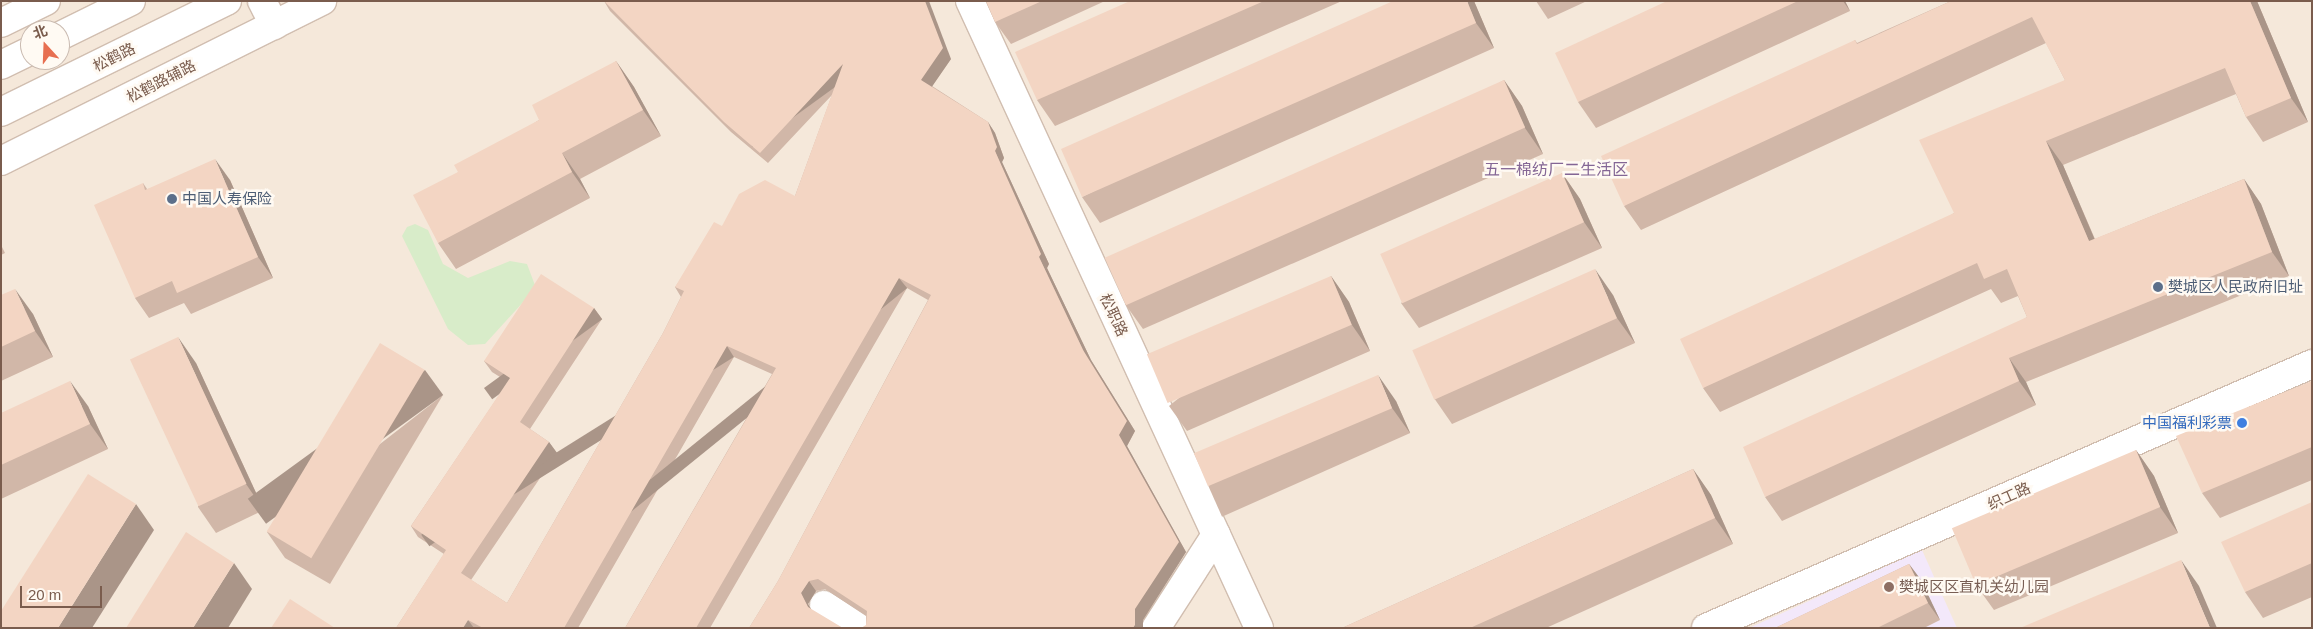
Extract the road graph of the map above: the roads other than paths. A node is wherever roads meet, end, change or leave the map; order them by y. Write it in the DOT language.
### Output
graph roads {
  1 [pos="46,1"];
  2 [pos="131,1"];
  3 [pos="227,1"];
  4 [pos="262,1"];
  5 [pos="322,1"];
  6 [pos="970,1"];
  7 [pos="1,23"];
  8 [pos="274,25"];
  9 [pos="70,31"];
  10 [pos="20,56"];
  11 [pos="1,65"];
  12 [pos="1,112"];
  13 [pos="1,161"];
  14 [pos="2312,364"];
  15 [pos="1216,535"];
  16 [pos="824,605"];
  17 [pos="860,628"];
  18 [pos="1156,628"];
  19 [pos="1259,628"];
  20 [pos="1706,628"];
  1 -- 7 [label="street"];
  2 -- 9 [label="street"];
  3 -- 12 [label="street, 松鹤路"];
  4 -- 8 [label="street"];
  5 -- 8 [label="street, 松鹤路辅路"];
  6 -- 15 [label="street, 松职路"];
  8 -- 13 [label="street, 松鹤路辅路"];
  10 -- 11 [label="street"];
  14 -- 20 [label="street, 织工路"];
  15 -- 18 [label="street"];
  15 -- 19 [label="street, 松职路"];
  16 -- 17 [label="street"];
}
